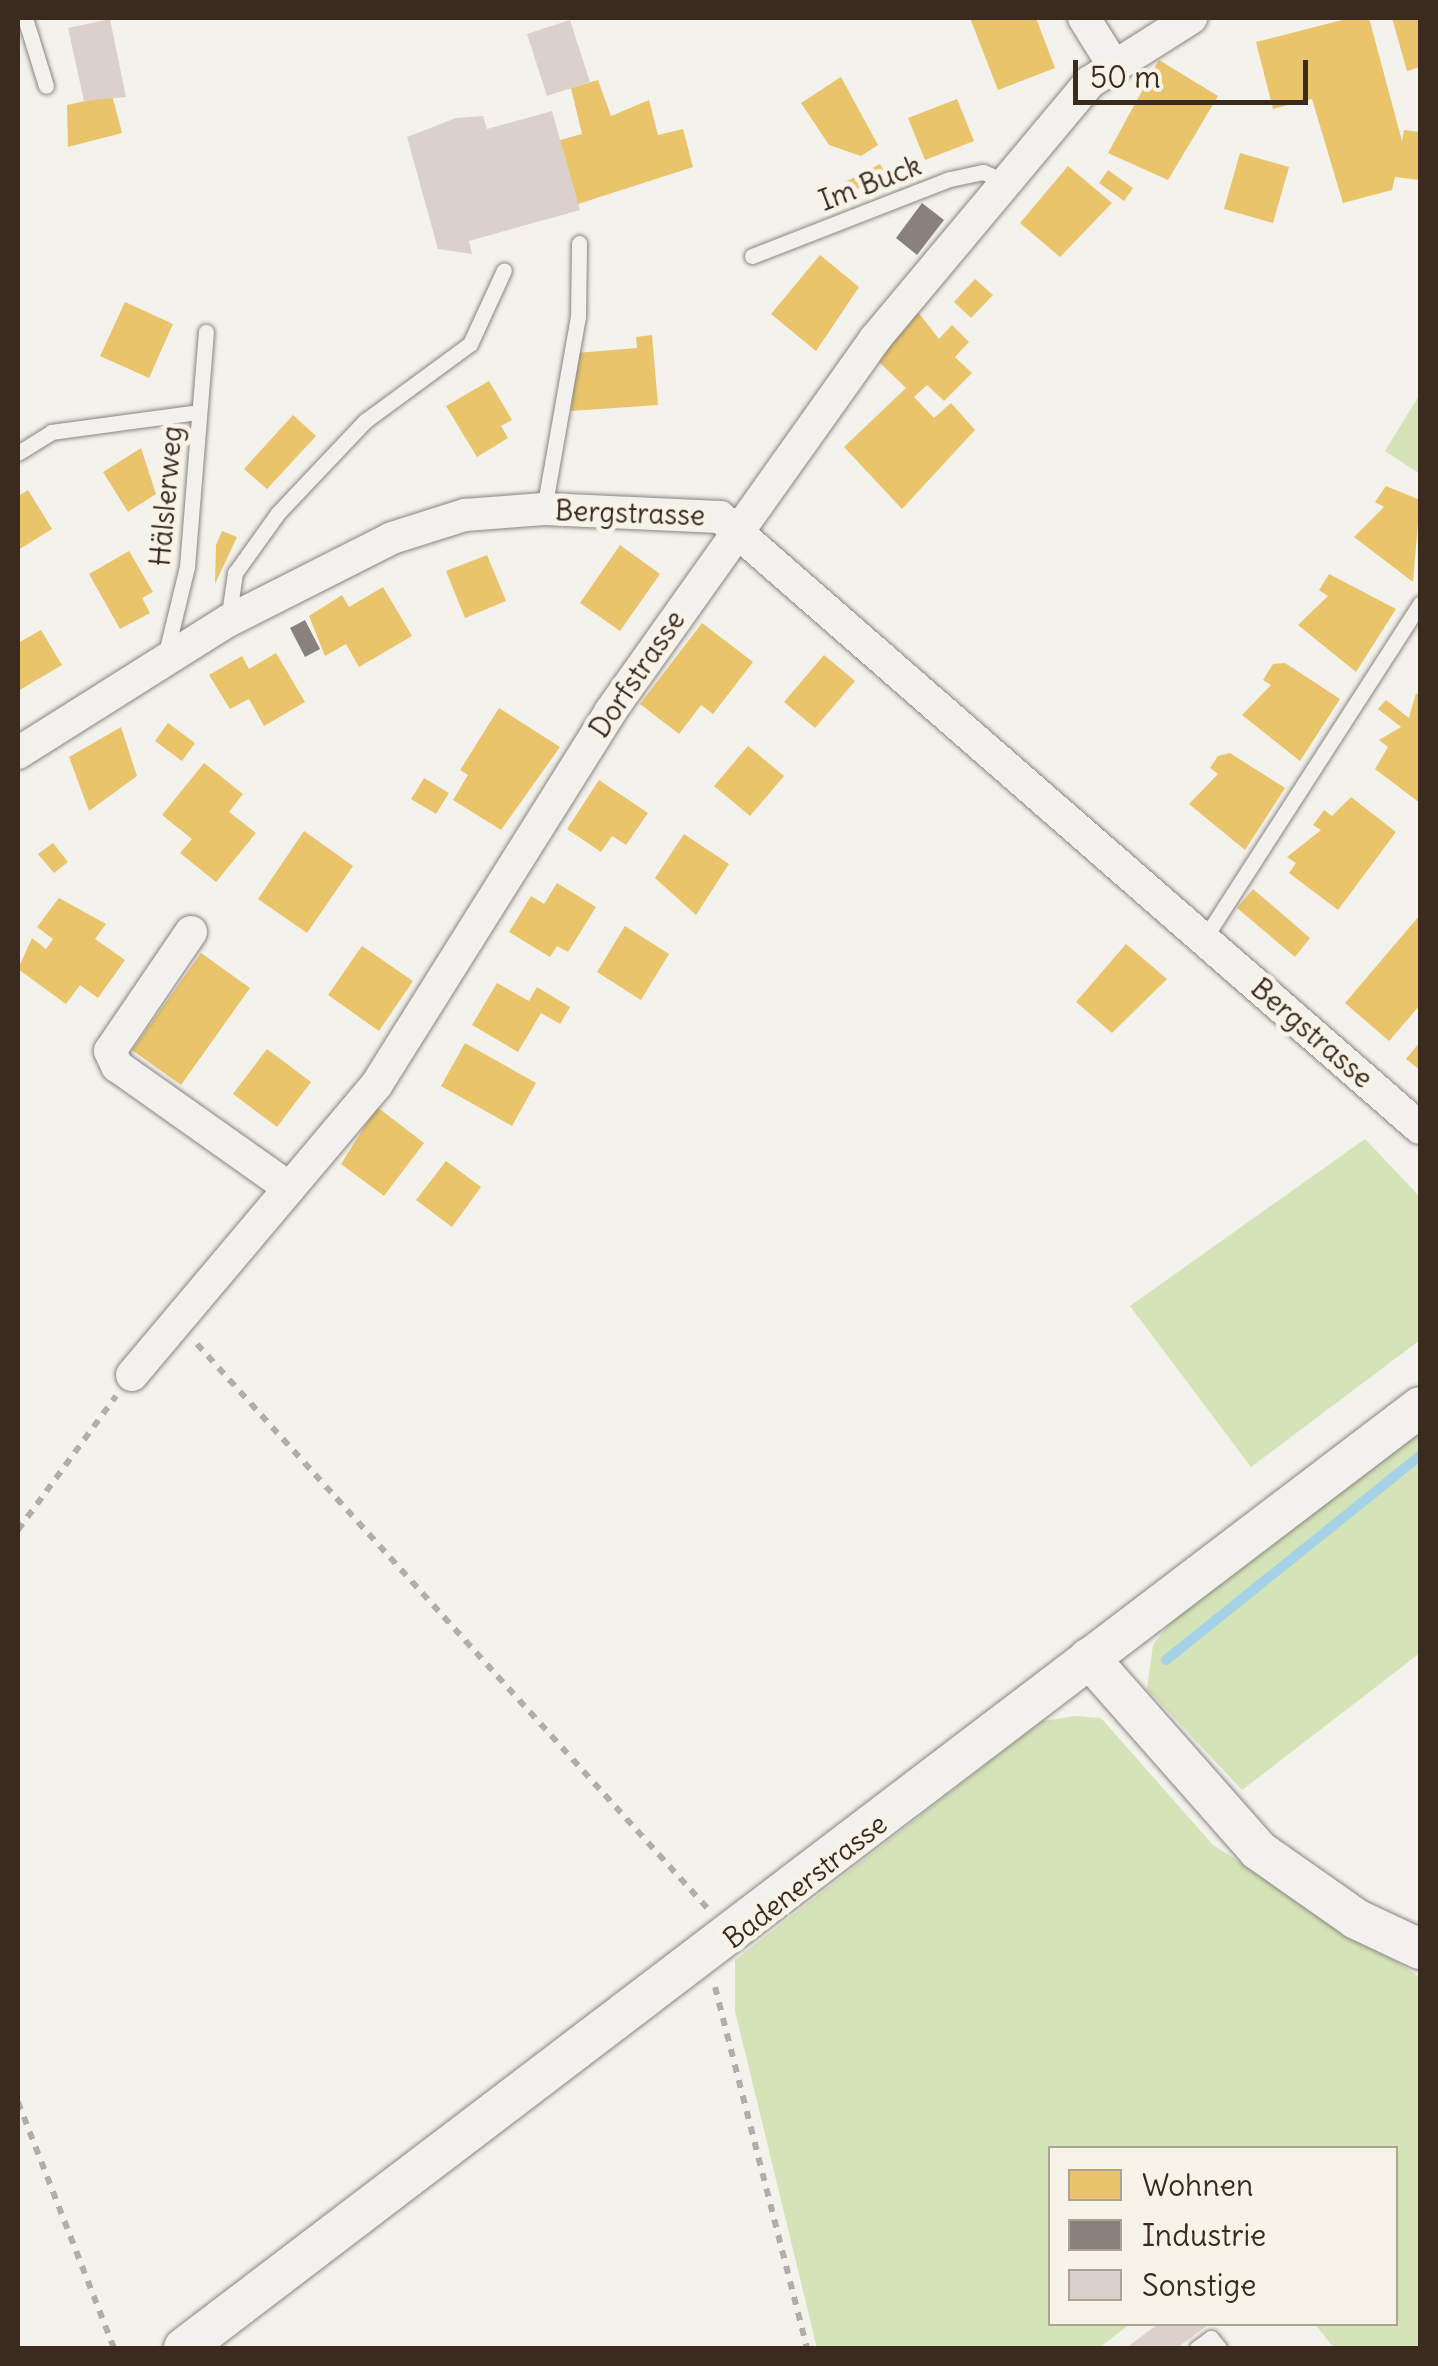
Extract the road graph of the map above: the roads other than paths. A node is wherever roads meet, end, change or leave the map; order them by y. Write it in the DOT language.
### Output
graph roads {
  1 [pos="25,18"];
  2 [pos="1084,18"];
  3 [pos="1191,18"];
  4 [pos="1112,63"];
  5 [pos="46,86"];
  6 [pos="1007,182"];
  7 [pos="579,243"];
  8 [pos="752,256"];
  9 [pos="504,270"];
  10 [pos="206,332"];
  11 [pos="198,412"];
  12 [pos="18,452"];
  13 [pos="544,509"];
  14 [pos="738,528"];
  15 [pos="1420,604"];
  16 [pos="228,621"];
  17 [pos="164,661"];
  18 [pos="18,752"];
  19 [pos="190,932"];
  20 [pos="1204,939"];
  21 [pos="1420,1128"];
  22 [pos="289,1188"];
  23 [pos="132,1375"];
  24 [pos="1420,1407"];
  25 [pos="1088,1658"];
  26 [pos="1420,1949"];
  27 [pos="184,2348"];
  28 [pos="1197,2348"];
  29 [pos="1219,2348"];
  1 -- 5 [label="lane"];
  2 -- 4 [label="street"];
  3 -- 4 [label="street, Dorfstrasse"];
  4 -- 6 [label="street, Dorfstrasse"];
  6 -- 8 [label="lane, Im Buck"];
  6 -- 14 [label="street, Dorfstrasse"];
  7 -- 13 [label="lane"];
  9 -- 16 [label="lane"];
  10 -- 11 [label="lane, Hälslerweg"];
  11 -- 12 [label="lane"];
  11 -- 17 [label="lane, Hälslerweg"];
  13 -- 14 [label="street, Bergstrasse"];
  13 -- 16 [label="street, Bergstrasse"];
  14 -- 20 [label="street, Bergstrasse"];
  14 -- 22 [label="street, Dorfstrasse"];
  15 -- 20 [label="lane"];
  16 -- 17 [label="street, Bergstrasse"];
  17 -- 18 [label="street, Bergstrasse"];
  19 -- 22 [label="street"];
  20 -- 21 [label="street, Bergstrasse"];
  22 -- 23 [label="street, Dorfstrasse"];
  24 -- 25 [label="street, Badenerstrasse"];
  25 -- 26 [label="street"];
  25 -- 27 [label="street, Badenerstrasse"];
  28 -- 29 [label="lane"];
}
